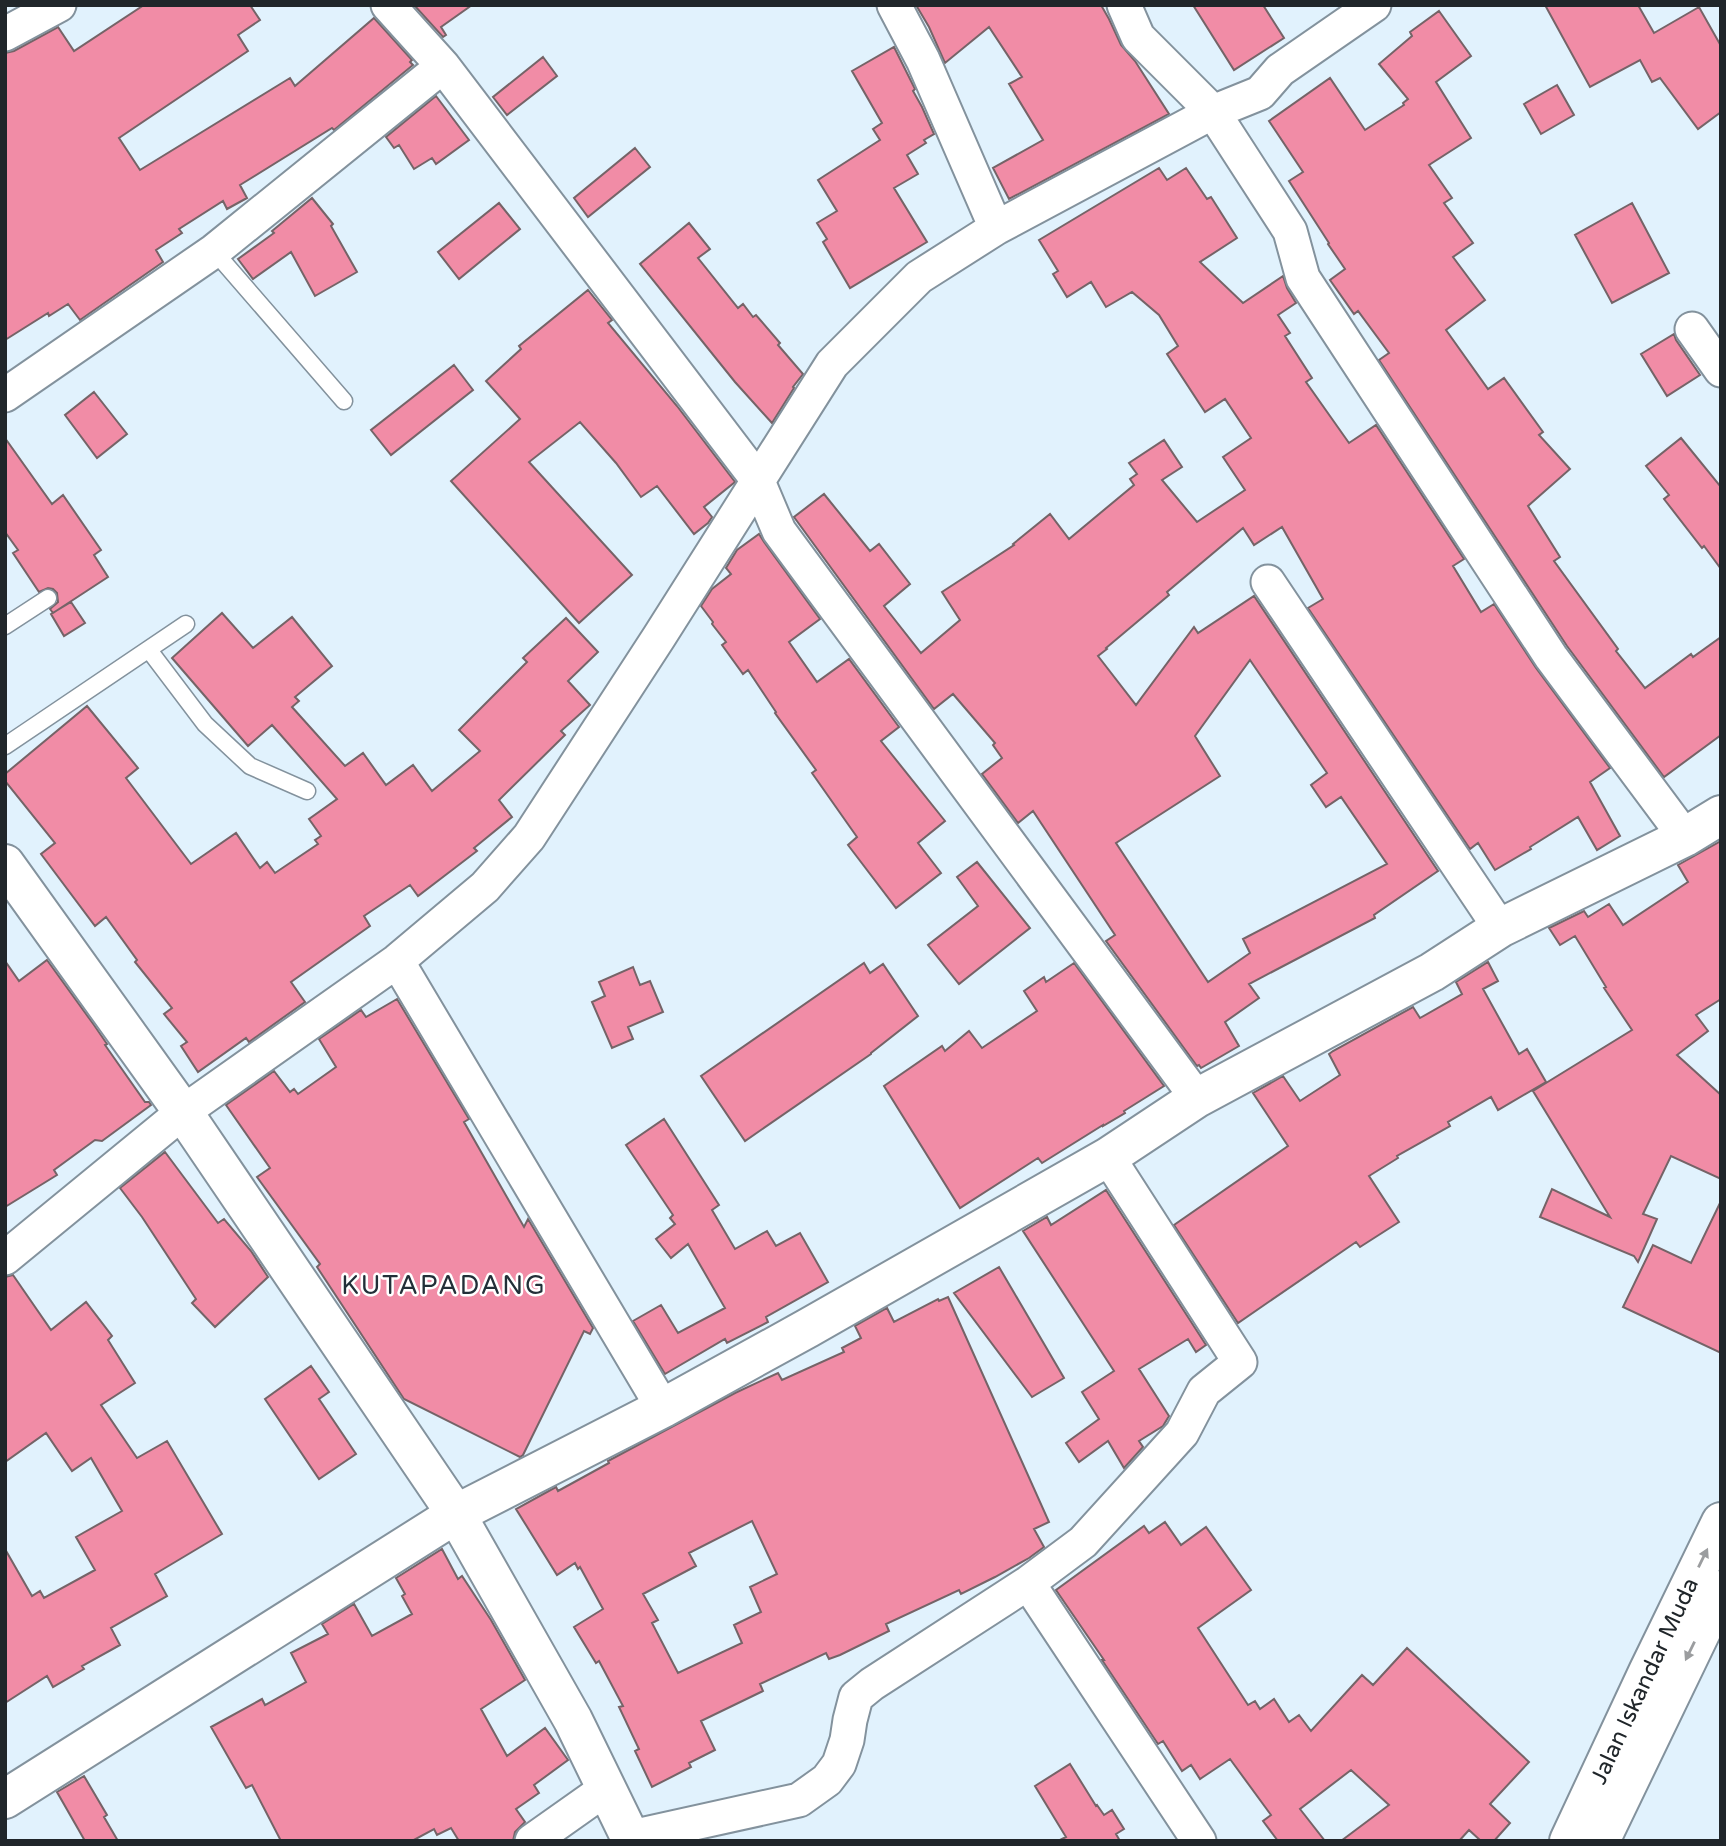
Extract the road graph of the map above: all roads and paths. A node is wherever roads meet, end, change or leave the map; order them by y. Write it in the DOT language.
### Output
graph roads {
  1 [pos="59,5"];
  2 [pos="388,5"];
  3 [pos="894,5"];
  4 [pos="1124,5"];
  5 [pos="1374,5"];
  6 [pos="5,34"];
  7 [pos="443,66"];
  8 [pos="1213,112"];
  9 [pos="996,229"];
  10 [pos="214,251"];
  11 [pos="1692,329"];
  12 [pos="1721,370"];
  13 [pos="5,395"];
  14 [pos="344,401"];
  15 [pos="757,479"];
  16 [pos="1268,582"];
  17 [pos="48,598"];
  18 [pos="186,624"];
  19 [pos="5,626"];
  20 [pos="149,650"];
  21 [pos="5,746"];
  22 [pos="307,791"];
  23 [pos="1721,815"];
  24 [pos="1685,837"];
  25 [pos="5,864"];
  26 [pos="1500,928"];
  27 [pos="397,961"];
  28 [pos="1197,1098"];
  29 [pos="183,1112"];
  30 [pos="1108,1157"];
  31 [pos="5,1258"];
  32 [pos="663,1408"];
  33 [pos="456,1514"];
  34 [pos="1721,1522"];
  35 [pos="1028,1583"];
  36 [pos="1721,1590"];
  37 [pos="607,1788"];
  38 [pos="5,1799"];
  39 [pos="631,1839"];
  40 [pos="532,1841"];
  41 [pos="1199,1841"];
  42 [pos="1569,1841"];
  43 [pos="1600,1841"];
  1 -- 6 [label="street"];
  2 -- 7 [label="street"];
  3 -- 9 [label="street"];
  4 -- 8 [label="street"];
  5 -- 8 [label="street"];
  7 -- 10 [label="street"];
  7 -- 15 [label="street"];
  8 -- 9 [label="street"];
  8 -- 24 [label="street"];
  9 -- 15 [label="street"];
  10 -- 13 [label="street"];
  10 -- 14 [label="lane"];
  11 -- 12 [label="street"];
  15 -- 27 [label="street"];
  15 -- 28 [label="street"];
  16 -- 26 [label="street"];
  17 -- 19 [label="lane"];
  18 -- 20 [label="lane"];
  20 -- 21 [label="lane"];
  20 -- 22 [label="lane"];
  23 -- 24 [label="main road"];
  24 -- 26 [label="main road"];
  25 -- 29 [label="main road"];
  26 -- 28 [label="main road"];
  27 -- 29 [label="street"];
  27 -- 32 [label="street"];
  28 -- 30 [label="main road"];
  29 -- 31 [label="street"];
  29 -- 33 [label="main road"];
  30 -- 32 [label="main road"];
  30 -- 35 [label="street"];
  32 -- 33 [label="main road"];
  33 -- 37 [label="main road"];
  33 -- 38 [label="main road"];
  42 -- 34 [label="main road, Jalan Iskandar Muda, one-way"];
  35 -- 39 [label="street"];
  35 -- 41 [label="street"];
  36 -- 43 [label="main road, Jalan Iskandar Muda, one-way"];
  37 -- 39 [label="main road"];
  37 -- 40 [label="street"];
}
